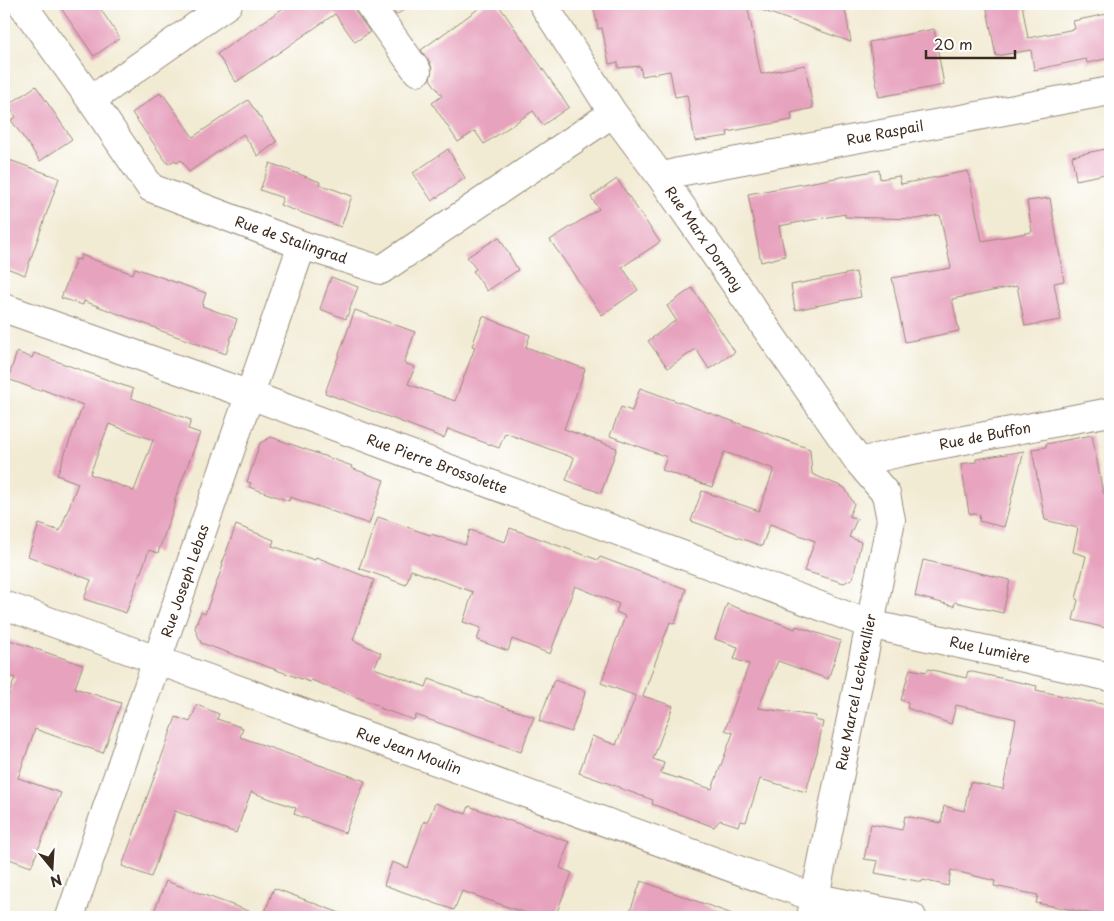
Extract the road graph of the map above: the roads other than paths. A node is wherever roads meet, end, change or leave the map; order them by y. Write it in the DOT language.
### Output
graph roads {
  1 [pos="22,4"];
  2 [pos="228,4"];
  3 [pos="370,4"];
  4 [pos="543,4"];
  5 [pos="417,71"];
  6 [pos="1110,91"];
  7 [pos="91,100"];
  8 [pos="613,113"];
  9 [pos="661,178"];
  10 [pos="302,245"];
  11 [pos="4,308"];
  12 [pos="250,395"];
  13 [pos="1110,412"];
  14 [pos="864,468"];
  15 [pos="4,605"];
  16 [pos="870,624"];
  17 [pos="157,660"];
  18 [pos="1110,677"];
  19 [pos="813,907"];
  20 [pos="70,917"];
  21 [pos="912,917"];
  1 -- 7 [label="street, Rue de Stalingrad"];
  2 -- 7 [label="street"];
  3 -- 5 [label="street"];
  4 -- 8 [label="street, Rue Marx Dormoy"];
  6 -- 9 [label="street, Rue Raspail"];
  7 -- 10 [label="street, Rue de Stalingrad"];
  8 -- 9 [label="street, Rue Marx Dormoy"];
  8 -- 10 [label="street, Rue de Stalingrad"];
  9 -- 14 [label="street, Rue Marx Dormoy"];
  10 -- 12 [label="street, Rue Joseph Lebas"];
  11 -- 12 [label="street, Rue Pierre Brossolette"];
  12 -- 16 [label="street, Rue Pierre Brossolette"];
  12 -- 17 [label="street, Rue Joseph Lebas"];
  13 -- 14 [label="street, Rue de Buffon"];
  14 -- 16 [label="street, Rue Marcel Lechevallier"];
  15 -- 17 [label="street, Rue Jean Moulin"];
  16 -- 18 [label="street, Rue Lumière"];
  16 -- 19 [label="street, Rue Marcel Lechevallier"];
  17 -- 19 [label="street, Rue Jean Moulin"];
  17 -- 20 [label="street, Rue Joseph Lebas"];
  19 -- 21 [label="street, Rue Jean Moulin"];
}
